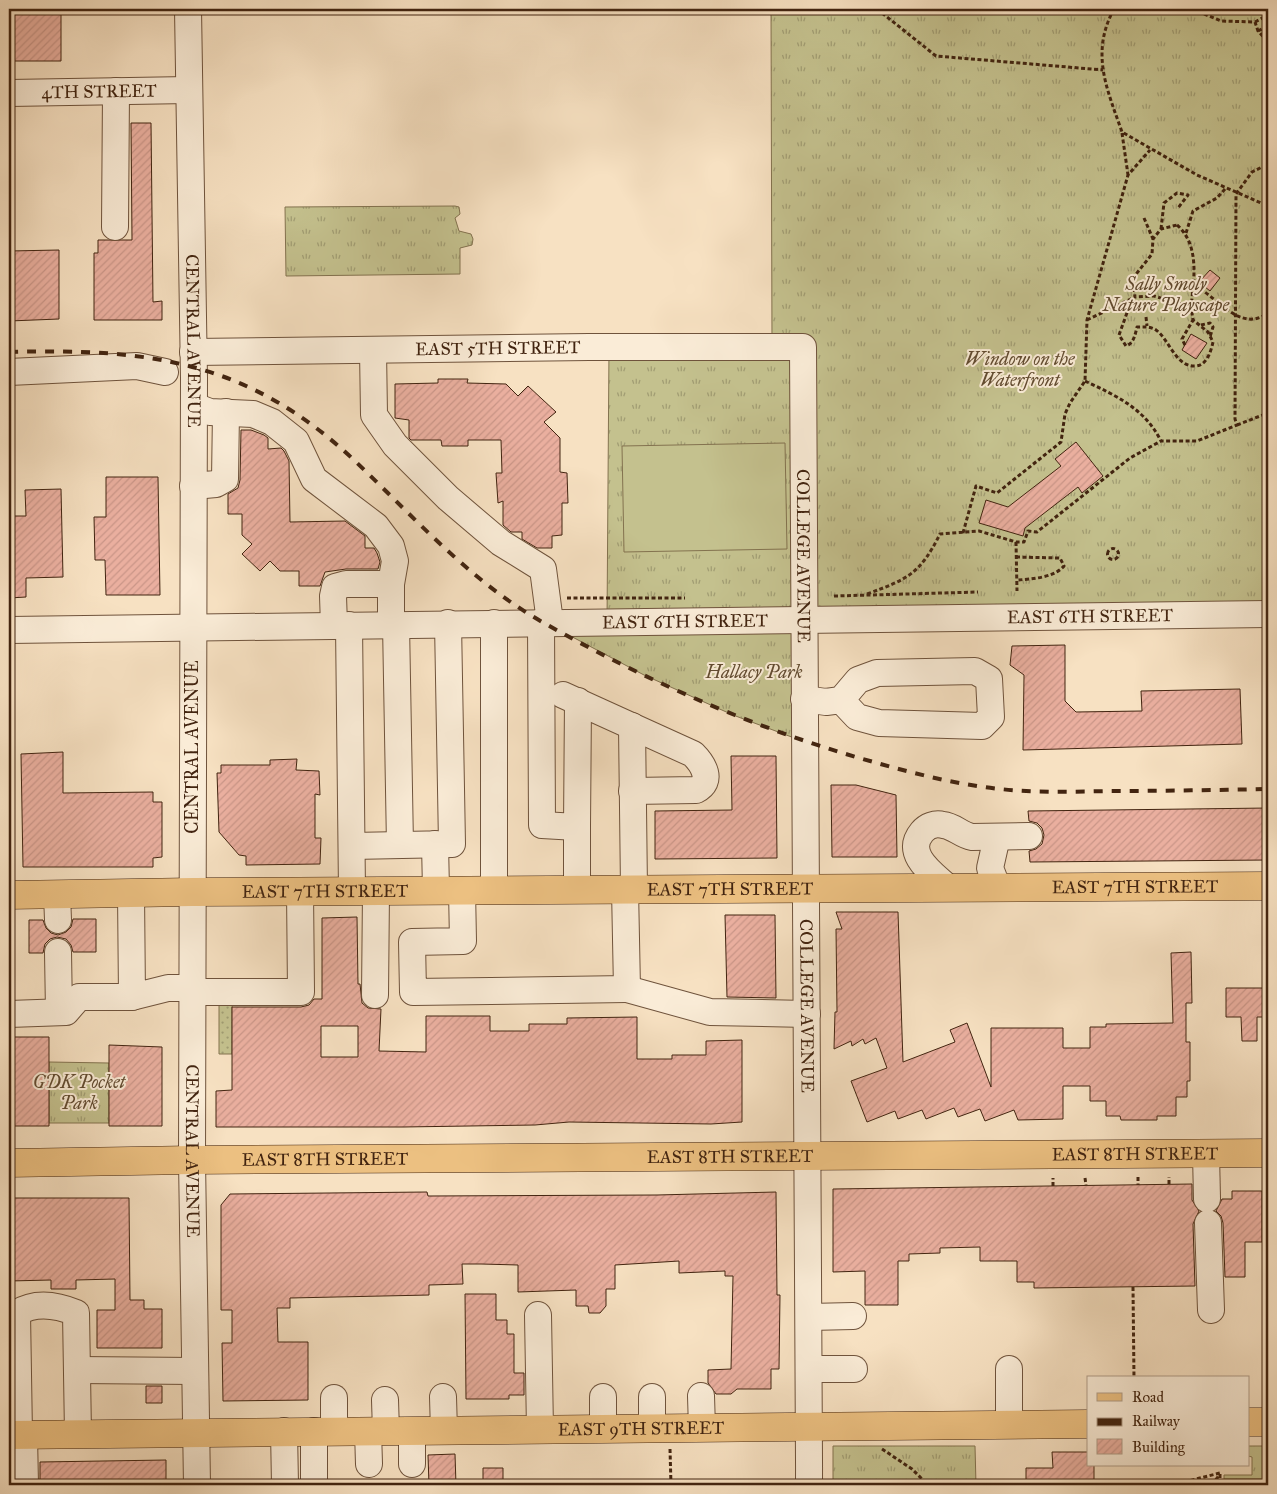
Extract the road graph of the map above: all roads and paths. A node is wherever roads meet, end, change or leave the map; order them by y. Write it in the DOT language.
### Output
graph roads {
  1 [pos="188,9"];
  2 [pos="877,9"];
  3 [pos="1114,9"];
  4 [pos="1192,9"];
  5 [pos="1268,15"];
  6 [pos="1255,22"];
  7 [pos="1268,26"];
  8 [pos="1258,31"];
  9 [pos="1268,42"];
  10 [pos="1103,70"];
  11 [pos="188,90"];
  12 [pos="116,91"];
  13 [pos="9,93"];
  14 [pos="1122,132"];
  15 [pos="1150,150"];
  16 [pos="1268,164"];
  17 [pos="1128,175"];
  18 [pos="1225,189"];
  19 [pos="1236,194"];
  20 [pos="1268,206"];
  21 [pos="1178,208"];
  22 [pos="1144,218"];
  23 [pos="115,227"];
  24 [pos="1161,229"];
  25 [pos="1186,232"];
  26 [pos="1154,239"];
  27 [pos="1194,286"];
  28 [pos="1135,297"];
  29 [pos="1128,300"];
  30 [pos="1191,307"];
  31 [pos="1268,313"];
  32 [pos="1234,314"];
  33 [pos="1146,317"];
  34 [pos="1087,320"];
  35 [pos="1192,320"];
  36 [pos="1201,325"];
  37 [pos="1147,326"];
  38 [pos="1210,337"];
  39 [pos="1185,345"];
  40 [pos="803,347"];
  41 [pos="373,350"];
  42 [pos="193,352"];
  43 [pos="9,372"];
  44 [pos="165,372"];
  45 [pos="1085,381"];
  46 [pos="194,406"];
  47 [pos="226,412"];
  48 [pos="1268,413"];
  49 [pos="1237,424"];
  50 [pos="1161,441"];
  51 [pos="193,486"];
  52 [pos="963,532"];
  53 [pos="1016,542"];
  54 [pos="1016,557"];
  55 [pos="1017,580"];
  56 [pos="390,584"];
  57 [pos="1017,591"];
  58 [pos="978,592"];
  59 [pos="867,594"];
  60 [pos="688,598"];
  61 [pos="802,609"];
  62 [pos="546,614"];
  63 [pos="1268,614"];
  64 [pos="448,623"];
  65 [pos="494,623"];
  66 [pos="393,624"];
  67 [pos="342,625"];
  68 [pos="192,628"];
  69 [pos="9,630"];
  70 [pos="542,685"];
  71 [pos="804,699"];
  72 [pos="841,700"];
  73 [pos="578,701"];
  74 [pos="632,726"];
  75 [pos="632,791"];
  76 [pos="577,827"];
  77 [pos="1029,836"];
  78 [pos="997,837"];
  79 [pos="443,844"];
  80 [pos="493,844"];
  81 [pos="400,845"];
  82 [pos="352,846"];
  83 [pos="946,886"];
  84 [pos="998,886"];
  85 [pos="1268,886"];
  86 [pos="806,888"];
  87 [pos="577,889"];
  88 [pos="630,889"];
  89 [pos="436,890"];
  90 [pos="462,890"];
  91 [pos="494,890"];
  92 [pos="300,891"];
  93 [pos="364,891"];
  94 [pos="192,892"];
  95 [pos="131,893"];
  96 [pos="9,895"];
  97 [pos="58,952"];
  98 [pos="627,989"];
  99 [pos="192,990"];
  100 [pos="375,995"];
  101 [pos="132,997"];
  102 [pos="59,1012"];
  103 [pos="9,1014"];
  104 [pos="807,1014"];
  105 [pos="1268,1153"];
  106 [pos="1206,1154"];
  107 [pos="808,1157"];
  108 [pos="192,1160"];
  109 [pos="9,1163"];
  110 [pos="1138,1177"];
  111 [pos="1169,1177"];
  112 [pos="1054,1178"];
  113 [pos="1085,1178"];
  114 [pos="1169,1184"];
  115 [pos="1086,1185"];
  116 [pos="1138,1185"];
  117 [pos="1053,1186"];
  118 [pos="1133,1286"];
  119 [pos="1211,1310"];
  120 [pos="538,1315"];
  121 [pos="853,1316"];
  122 [pos="808,1317"];
  123 [pos="809,1369"];
  124 [pos="854,1369"];
  125 [pos="1009,1369"];
  126 [pos="77,1370"];
  127 [pos="195,1371"];
  128 [pos="1134,1376"];
  129 [pos="701,1396"];
  130 [pos="443,1397"];
  131 [pos="603,1397"];
  132 [pos="652,1397"];
  133 [pos="334,1398"];
  134 [pos="385,1400"];
  135 [pos="1250,1422"];
  136 [pos="1268,1422"];
  137 [pos="1087,1424"];
  138 [pos="1010,1425"];
  139 [pos="809,1427"];
  140 [pos="652,1428"];
  141 [pos="702,1428"];
  142 [pos="603,1429"];
  143 [pos="540,1430"];
  144 [pos="324,1431"];
  145 [pos="388,1431"];
  146 [pos="196,1432"];
  147 [pos="284,1432"];
  148 [pos="444,1432"];
  149 [pos="78,1434"];
  150 [pos="17,1435"];
  151 [pos="880,1447"];
  152 [pos="670,1449"];
  153 [pos="369,1464"];
  154 [pos="412,1464"];
  155 [pos="1220,1473"];
  156 [pos="314,1478"];
  157 [pos="1189,1481"];
  158 [pos="25,1485"];
  159 [pos="196,1485"];
  160 [pos="285,1485"];
  161 [pos="671,1485"];
  162 [pos="808,1485"];
  163 [pos="928,1485"];
  164 [pos="1180,1485"];
  165 [pos="1191,1485"];
  166 [pos="1212,1485"];
  167 [pos="1220,1485"];
  1 -- 11 [label="street, CENTRAL AVENUE"];
  2 -- 10 [label="path"];
  3 -- 10 [label="path"];
  4 -- 6 [label="path"];
  5 -- 6 [label="path"];
  6 -- 8 [label="path"];
  7 -- 8 [label="path"];
  8 -- 9 [label="path"];
  10 -- 14 [label="path"];
  11 -- 12 [label="street, 4TH STREET"];
  11 -- 42 [label="street, CENTRAL AVENUE"];
  12 -- 13 [label="street, 4TH STREET"];
  12 -- 23 [label="street"];
  14 -- 15 [label="path"];
  14 -- 17 [label="path"];
  15 -- 17 [label="path"];
  15 -- 18 [label="path"];
  16 -- 19 [label="path"];
  17 -- 34 [label="path"];
  18 -- 19 [label="path"];
  18 -- 25 [label="path"];
  19 -- 20 [label="path"];
  19 -- 32 [label="path"];
  21 -- 24 [label="path"];
  22 -- 26 [label="path"];
  24 -- 25 [label="path"];
  24 -- 26 [label="path"];
  25 -- 27 [label="path"];
  26 -- 28 [label="path"];
  27 -- 30 [label="path"];
  27 -- 32 [label="path"];
  28 -- 29 [label="path"];
  28 -- 30 [label="path"];
  29 -- 34 [label="path"];
  29 -- 37 [label="path"];
  30 -- 35 [label="path"];
  31 -- 32 [label="path"];
  32 -- 49 [label="path"];
  33 -- 37 [label="path"];
  34 -- 45 [label="path"];
  35 -- 36 [label="path"];
  35 -- 39 [label="path"];
  36 -- 38 [label="path"];
  36 -- 38 [label="path"];
  37 -- 38 [label="path"];
  40 -- 41 [label="street, EAST 5TH STREET"];
  40 -- 61 [label="street, COLLEGE AVENUE"];
  41 -- 42 [label="street, EAST 5TH STREET"];
  41 -- 62 [label="street"];
  42 -- 46 [label="street, CENTRAL AVENUE"];
  43 -- 44 [label="street"];
  45 -- 50 [label="path"];
  45 -- 52 [label="path"];
  46 -- 47 [label="street"];
  46 -- 51 [label="street, CENTRAL AVENUE"];
  47 -- 51 [label="street"];
  47 -- 56 [label="street"];
  48 -- 49 [label="path"];
  49 -- 50 [label="path"];
  50 -- 53 [label="path"];
  51 -- 68 [label="street, CENTRAL AVENUE"];
  52 -- 53 [label="path"];
  52 -- 59 [label="path"];
  53 -- 54 [label="path"];
  54 -- 55 [label="path"];
  54 -- 55 [label="path"];
  55 -- 57 [label="path"];
  56 -- 66 [label="street"];
  56 -- 67 [label="street"];
  58 -- 59 [label="path"];
  59 -- 61 [label="path"];
  60 -- 62 [label="path"];
  61 -- 62 [label="street, EAST 6TH STREET"];
  61 -- 63 [label="street, EAST 6TH STREET"];
  61 -- 71 [label="street, COLLEGE AVENUE"];
  62 -- 65 [label="street, EAST 6TH STREET"];
  62 -- 70 [label="street"];
  64 -- 65 [label="street, EAST 6TH STREET"];
  64 -- 66 [label="street, EAST 6TH STREET"];
  64 -- 79 [label="street"];
  65 -- 80 [label="street"];
  66 -- 67 [label="street, EAST 6TH STREET"];
  66 -- 81 [label="street"];
  67 -- 68 [label="street, EAST 6TH STREET"];
  67 -- 82 [label="street"];
  68 -- 69 [label="street, EAST 6TH STREET"];
  68 -- 94 [label="street, CENTRAL AVENUE"];
  70 -- 73 [label="street"];
  70 -- 76 [label="street"];
  71 -- 72 [label="street"];
  71 -- 86 [label="street, COLLEGE AVENUE"];
  72 -- 72 [label="street"];
  73 -- 74 [label="street"];
  73 -- 76 [label="street"];
  74 -- 75 [label="street"];
  74 -- 75 [label="street"];
  75 -- 88 [label="street"];
  76 -- 87 [label="street"];
  77 -- 78 [label="street"];
  78 -- 83 [label="street"];
  78 -- 84 [label="street"];
  79 -- 80 [label="street"];
  79 -- 81 [label="street"];
  79 -- 89 [label="street"];
  80 -- 91 [label="street"];
  81 -- 82 [label="street"];
  82 -- 93 [label="street"];
  83 -- 84 [label="main road, EAST 7TH STREET"];
  83 -- 86 [label="main road, EAST 7TH STREET"];
  84 -- 85 [label="main road, EAST 7TH STREET"];
  86 -- 88 [label="main road, EAST 7TH STREET"];
  86 -- 104 [label="street, COLLEGE AVENUE"];
  87 -- 88 [label="main road, EAST 7TH STREET"];
  87 -- 91 [label="main road, EAST 7TH STREET"];
  88 -- 98 [label="street"];
  89 -- 90 [label="main road, EAST 7TH STREET"];
  89 -- 93 [label="main road, EAST 7TH STREET"];
  90 -- 91 [label="main road, EAST 7TH STREET"];
  90 -- 98 [label="street"];
  92 -- 93 [label="main road, EAST 7TH STREET"];
  92 -- 94 [label="main road, EAST 7TH STREET"];
  92 -- 99 [label="street"];
  93 -- 100 [label="street"];
  94 -- 95 [label="main road, EAST 7TH STREET"];
  94 -- 99 [label="street, CENTRAL AVENUE"];
  95 -- 96 [label="main road, EAST 7TH STREET"];
  95 -- 101 [label="street"];
  97 -- 102 [label="street"];
  98 -- 104 [label="street"];
  99 -- 101 [label="street"];
  99 -- 108 [label="street, CENTRAL AVENUE"];
  101 -- 102 [label="street"];
  102 -- 103 [label="street"];
  104 -- 107 [label="street, COLLEGE AVENUE"];
  105 -- 106 [label="main road, EAST 8TH STREET"];
  106 -- 107 [label="main road, EAST 8TH STREET"];
  106 -- 119 [label="street"];
  107 -- 108 [label="main road, EAST 8TH STREET"];
  107 -- 122 [label="street, COLLEGE AVENUE"];
  108 -- 109 [label="main road, EAST 8TH STREET"];
  108 -- 127 [label="street, CENTRAL AVENUE"];
  110 -- 116 [label="path"];
  111 -- 114 [label="path"];
  112 -- 117 [label="path"];
  113 -- 115 [label="path"];
  118 -- 128 [label="path"];
  120 -- 143 [label="street"];
  121 -- 122 [label="street"];
  122 -- 123 [label="street, COLLEGE AVENUE"];
  123 -- 124 [label="street"];
  123 -- 139 [label="street, COLLEGE AVENUE"];
  125 -- 138 [label="street"];
  126 -- 127 [label="street"];
  126 -- 149 [label="street"];
  126 -- 150 [label="street"];
  127 -- 146 [label="street, CENTRAL AVENUE"];
  129 -- 141 [label="street"];
  130 -- 148 [label="street"];
  131 -- 142 [label="street"];
  132 -- 140 [label="street"];
  133 -- 144 [label="street"];
  134 -- 145 [label="street"];
  135 -- 136 [label="main road"];
  137 -- 138 [label="main road, EAST 9TH STREET"];
  138 -- 139 [label="main road, EAST 9TH STREET"];
  139 -- 141 [label="main road, EAST 9TH STREET"];
  139 -- 162 [label="street, COLLEGE AVENUE"];
  140 -- 141 [label="main road, EAST 9TH STREET"];
  140 -- 142 [label="main road, EAST 9TH STREET"];
  142 -- 143 [label="main road, EAST 9TH STREET"];
  143 -- 148 [label="main road, EAST 9TH STREET"];
  144 -- 145 [label="main road, EAST 9TH STREET"];
  144 -- 147 [label="main road, EAST 9TH STREET"];
  144 -- 156 [label="street"];
  145 -- 148 [label="main road, EAST 9TH STREET"];
  145 -- 153 [label="street"];
  145 -- 154 [label="street"];
  146 -- 147 [label="main road, EAST 9TH STREET"];
  146 -- 149 [label="main road, EAST 9TH STREET"];
  146 -- 159 [label="street, CENTRAL AVENUE"];
  147 -- 160 [label="street"];
  149 -- 150 [label="main road, EAST 9TH STREET"];
  150 -- 158 [label="street"];
  151 -- 163 [label="path"];
  152 -- 161 [label="path"];
  155 -- 157 [label="path"];
  155 -- 166 [label="path"];
  155 -- 167 [label="path"];
  157 -- 164 [label="path"];
  157 -- 165 [label="path"];
}
